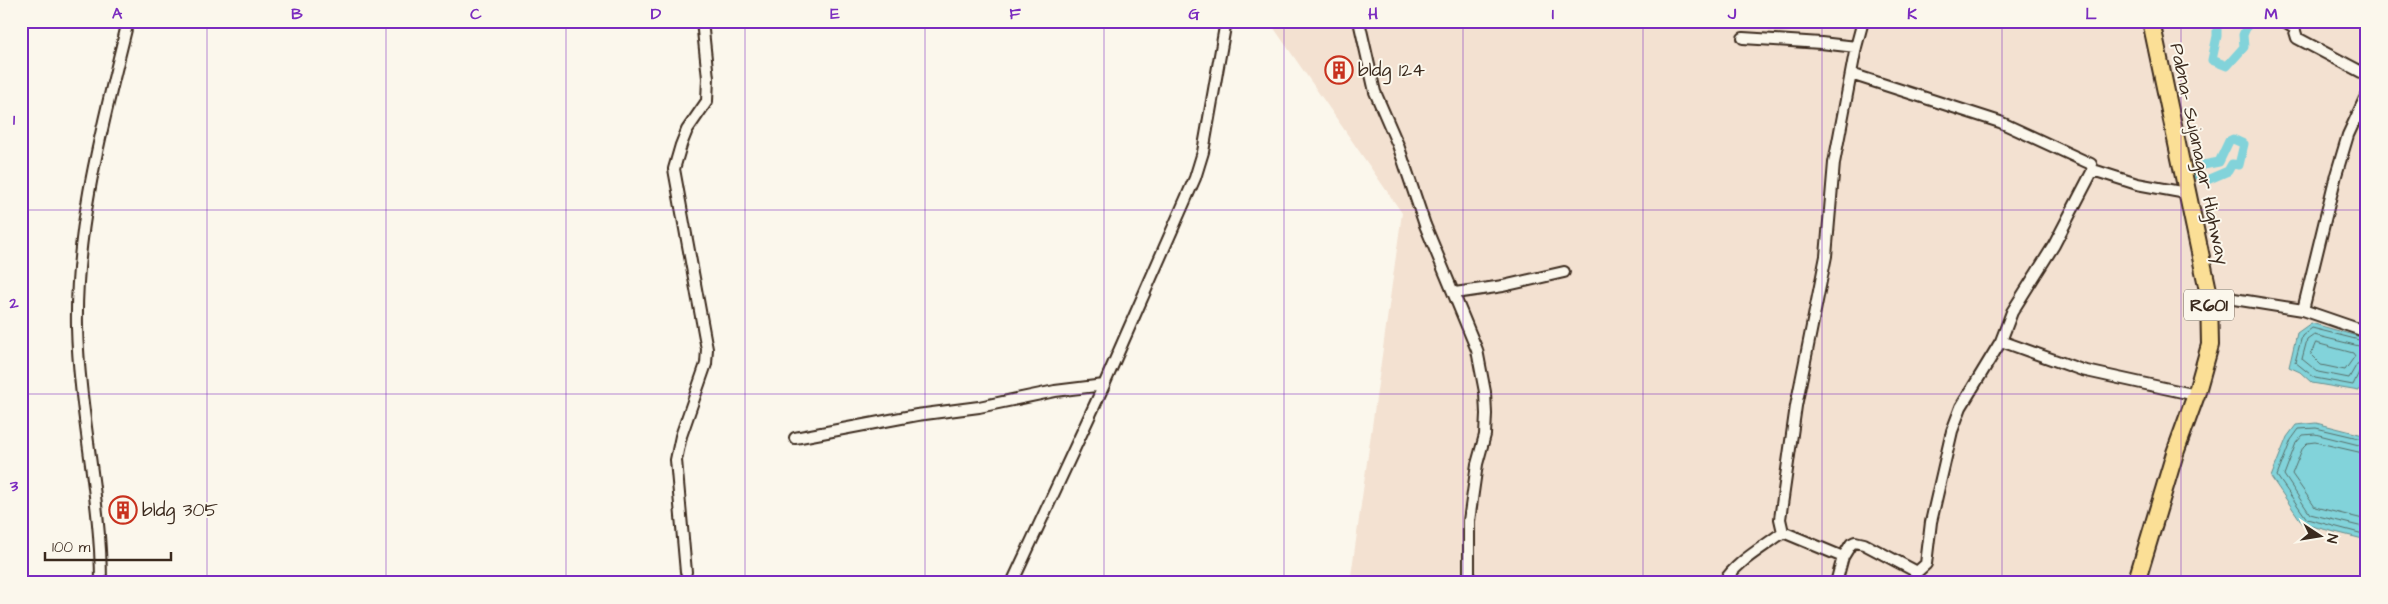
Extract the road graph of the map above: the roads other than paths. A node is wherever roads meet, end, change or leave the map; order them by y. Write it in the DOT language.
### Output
graph roads {
  1 [pos="128,21"];
  2 [pos="702,21"];
  3 [pos="1226,21"];
  4 [pos="1359,21"];
  5 [pos="1863,21"];
  6 [pos="2151,21"];
  7 [pos="2283,21"];
  8 [pos="1743,38"];
  9 [pos="1856,48"];
  10 [pos="1851,74"];
  11 [pos="2367,74"];
  12 [pos="2367,94"];
  13 [pos="2093,170"];
  14 [pos="2186,194"];
  15 [pos="1564,272"];
  16 [pos="1456,293"];
  17 [pos="2209,295"];
  18 [pos="2303,310"];
  19 [pos="2367,332"];
  20 [pos="2001,341"];
  21 [pos="1104,385"];
  22 [pos="2196,395"];
  23 [pos="795,438"];
  24 [pos="1783,532"];
  25 [pos="1843,558"];
  26 [pos="686,572"];
  27 [pos="101,583"];
  28 [pos="1012,583"];
  29 [pos="1469,583"];
  30 [pos="1723,583"];
  31 [pos="1836,583"];
  32 [pos="2136,583"];
  1 -- 27 [label="street"];
  2 -- 26 [label="street"];
  3 -- 21 [label="street"];
  4 -- 16 [label="street"];
  5 -- 9 [label="street"];
  6 -- 14 [label="main road, Pabna- Sujanagar Highway / R601"];
  7 -- 11 [label="street"];
  8 -- 9 [label="street"];
  9 -- 10 [label="street"];
  10 -- 13 [label="street"];
  10 -- 24 [label="street"];
  12 -- 18 [label="street"];
  13 -- 14 [label="street"];
  13 -- 20 [label="street"];
  14 -- 17 [label="main road, Pabna- Sujanagar Highway / R601"];
  15 -- 16 [label="street"];
  16 -- 29 [label="street"];
  17 -- 18 [label="street"];
  17 -- 22 [label="main road, Pabna- Sujanagar Highway / R601"];
  18 -- 19 [label="street"];
  20 -- 22 [label="street"];
  20 -- 25 [label="street"];
  21 -- 23 [label="street"];
  21 -- 28 [label="street"];
  22 -- 32 [label="main road, Pabna- Sujanagar Highway / R601"];
  24 -- 25 [label="street"];
  24 -- 30 [label="street"];
  25 -- 31 [label="street"];
}
